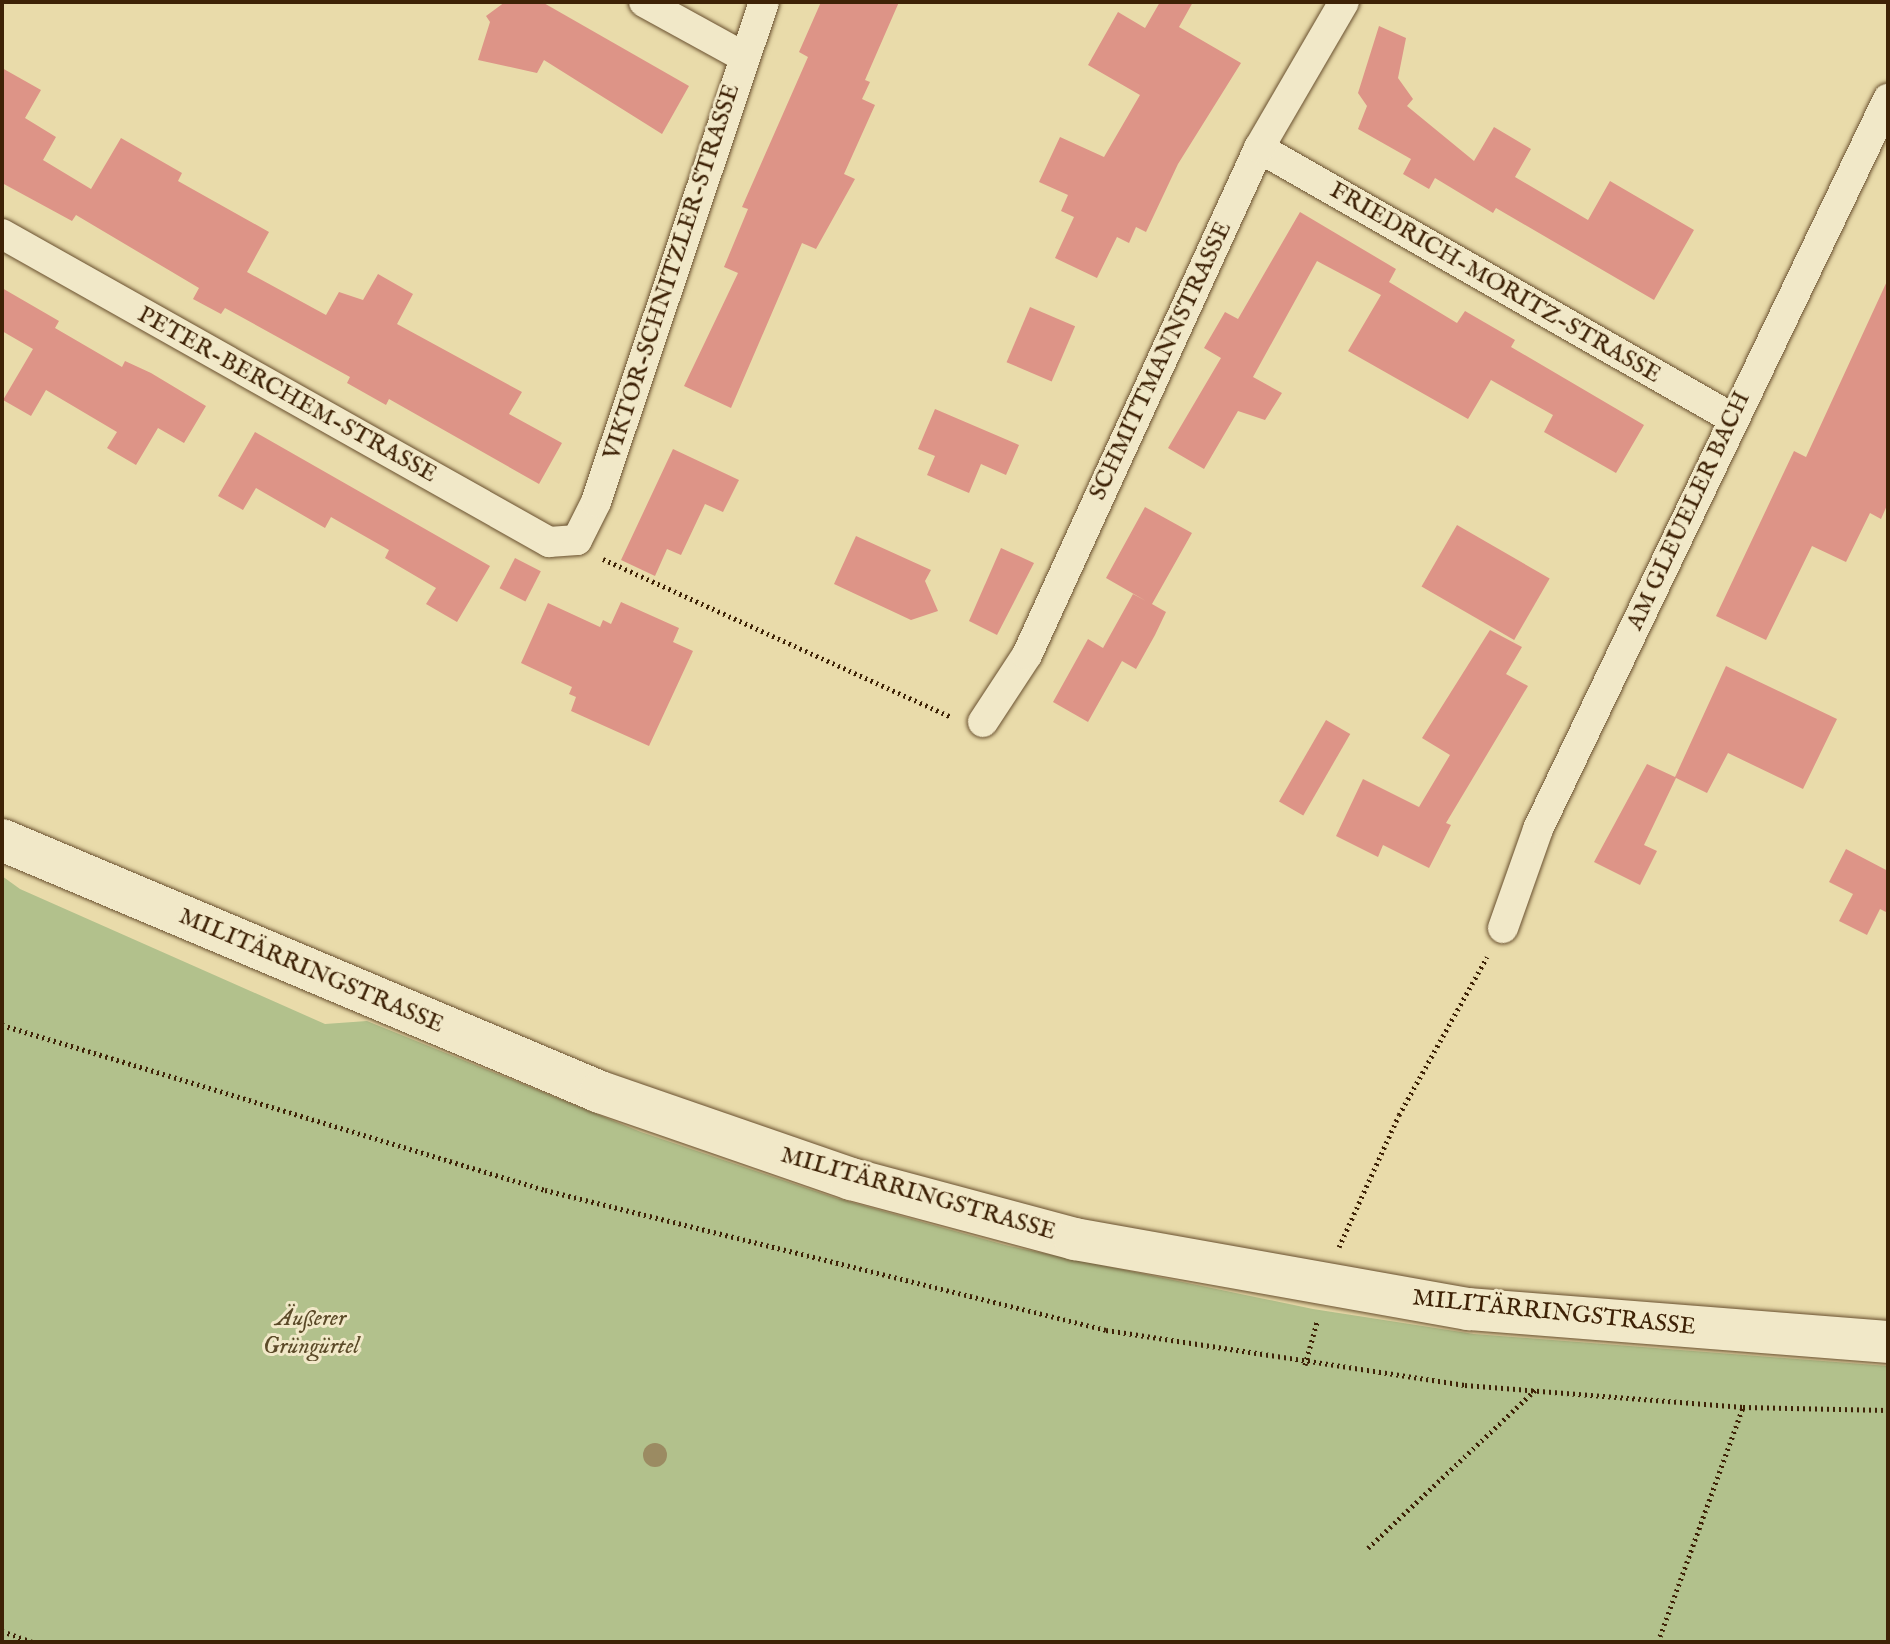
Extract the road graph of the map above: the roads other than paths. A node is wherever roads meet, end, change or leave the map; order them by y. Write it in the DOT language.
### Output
graph roads {
  1 [pos="644,2"];
  2 [pos="764,2"];
  3 [pos="1344,2"];
  4 [pos="744,57"];
  5 [pos="1888,99"];
  6 [pos="1259,148"];
  7 [pos="2,234"];
  8 [pos="1732,418"];
  9 [pos="577,540"];
  10 [pos="983,722"];
  11 [pos="2,840"];
  12 [pos="1503,928"];
  13 [pos="1888,1342"];
  1 -- 4 [label="street"];
  2 -- 4 [label="street, VIKTOR-SCHNITZLER-STRASSE"];
  3 -- 6 [label="street, SCHMITTMANNSTRASSE"];
  4 -- 9 [label="street, VIKTOR-SCHNITZLER-STRASSE"];
  5 -- 8 [label="street, AM GLEUELER BACH"];
  6 -- 8 [label="street, FRIEDRICH-MORITZ-STRASSE"];
  6 -- 10 [label="street, SCHMITTMANNSTRASSE"];
  7 -- 9 [label="street, PETER-BERCHEM-STRASSE"];
  8 -- 12 [label="street, AM GLEUELER BACH"];
  11 -- 13 [label="main road, MILITÄRRINGSTRASSE"];
}
